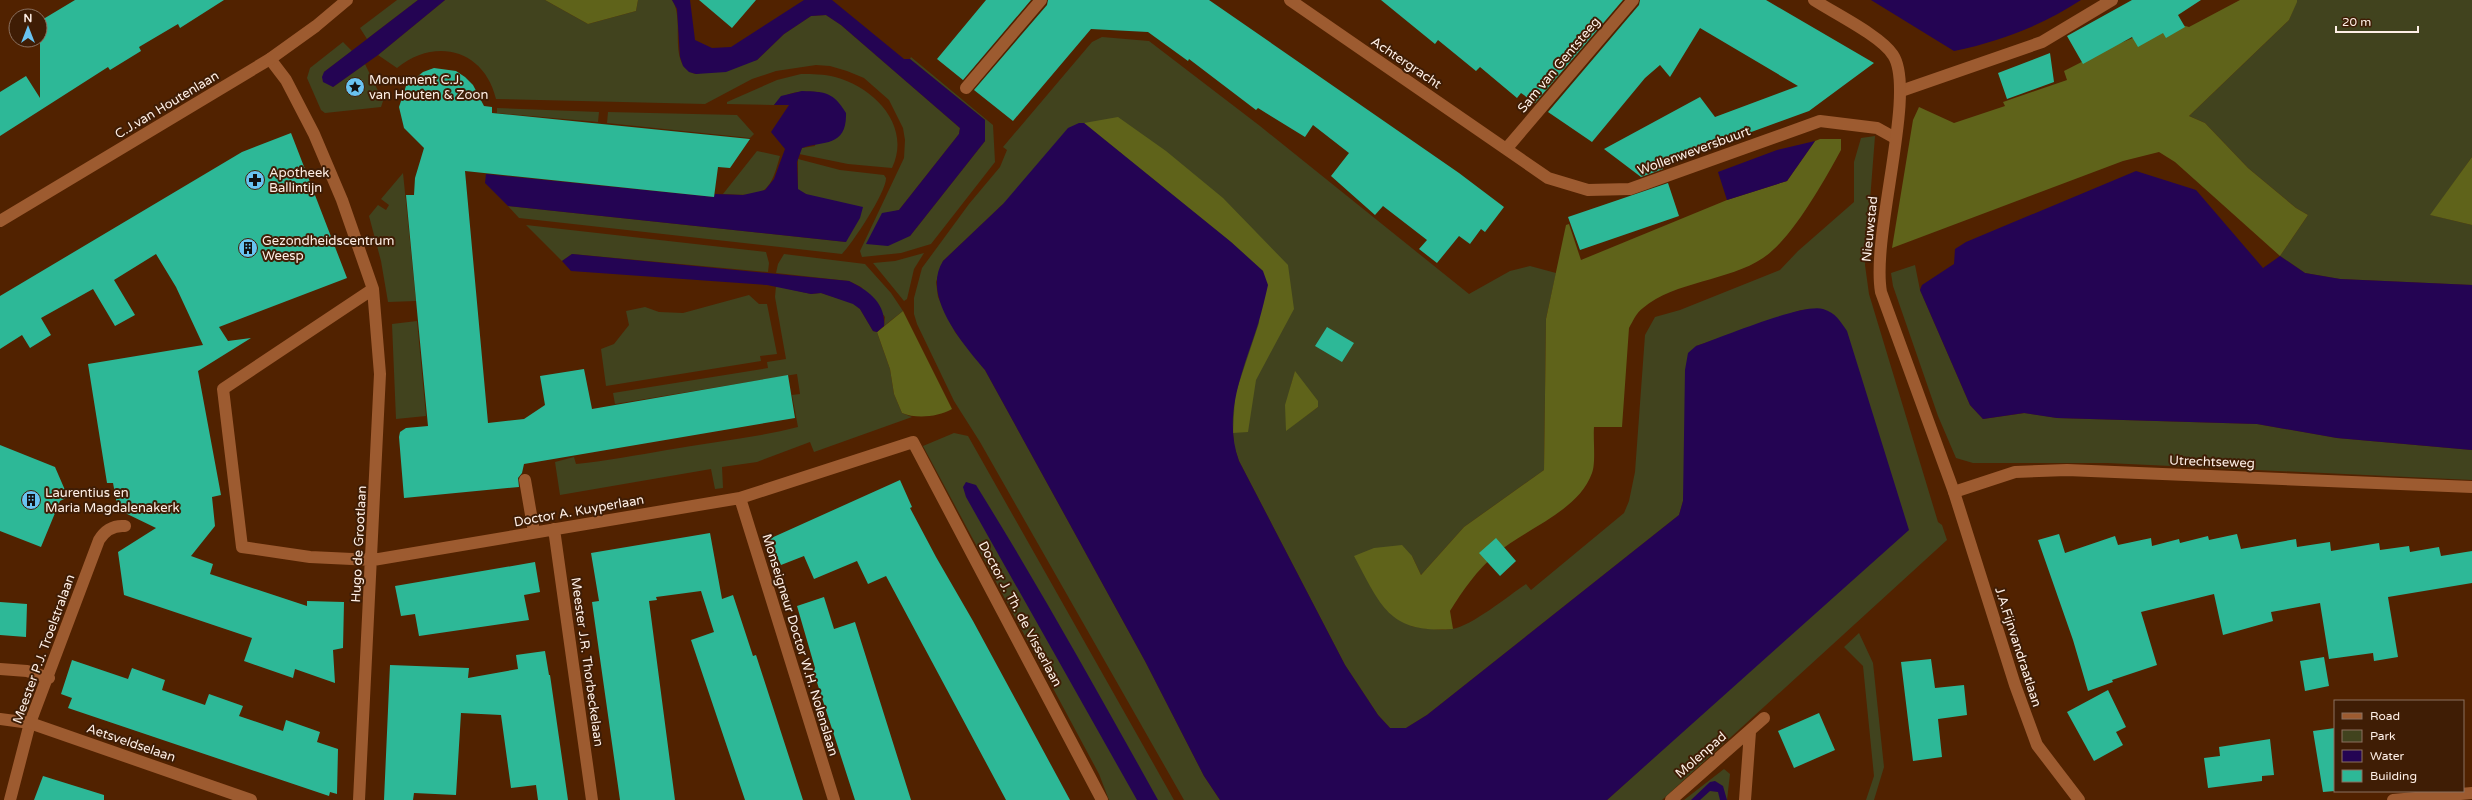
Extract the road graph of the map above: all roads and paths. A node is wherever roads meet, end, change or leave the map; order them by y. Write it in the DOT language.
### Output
graph roads {
  1 [pos="1041,0"];
  2 [pos="1290,0"];
  3 [pos="1633,0"];
  4 [pos="1814,0"];
  5 [pos="2112,0"];
  6 [pos="343,1"];
  7 [pos="270,59"];
  8 [pos="966,88"];
  9 [pos="1901,91"];
  10 [pos="1895,138"];
  11 [pos="1507,148"];
  12 [pos="0,221"];
  13 [pos="372,289"];
  14 [pos="913,442"];
  15 [pos="525,480"];
  16 [pos="2472,487"];
  17 [pos="1954,492"];
  18 [pos="740,498"];
  19 [pos="125,526"];
  20 [pos="554,529"];
  21 [pos="534,532"];
  22 [pos="372,560"];
  23 [pos="0,669"];
  24 [pos="49,678"];
  25 [pos="1764,718"];
  26 [pos="0,719"];
  27 [pos="30,723"];
  28 [pos="1750,732"];
  29 [pos="2472,793"];
  30 [pos="10,800"];
  31 [pos="252,800"];
  32 [pos="359,800"];
  33 [pos="592,800"];
  34 [pos="834,800"];
  35 [pos="1102,800"];
  36 [pos="1670,800"];
  37 [pos="1745,800"];
  38 [pos="2079,800"];
  39 [pos="2393,800"];
  1 -- 8 [label="street"];
  2 -- 11 [label="street, Achtergracht"];
  3 -- 11 [label="street, Sam van Gentsteeg"];
  4 -- 9 [label="street, Nieuwstad"];
  5 -- 9 [label="street"];
  6 -- 7 [label="street, C.J.van Houtenlaan"];
  7 -- 12 [label="street, C.J.van Houtenlaan"];
  7 -- 13 [label="street, Hugo de Grootlaan"];
  9 -- 10 [label="street, Nieuwstad"];
  10 -- 11 [label="street, Wollenweversbuurt"];
  10 -- 17 [label="street, Nieuwstad"];
  13 -- 22 [label="street, Hugo de Grootlaan"];
  13 -- 22 [label="street, Doctor A. Kuyperlaan"];
  14 -- 18 [label="street, Doctor A. Kuyperlaan"];
  14 -- 35 [label="street, Doctor J. Th. de Visserlaan"];
  15 -- 21 [label="street"];
  16 -- 17 [label="street, Utrechtseweg"];
  17 -- 38 [label="street, J.A.Fijnvandraatlaan"];
  18 -- 20 [label="street, Doctor A. Kuyperlaan"];
  18 -- 34 [label="street, Monseigneur Doctor W.H. Nolenslaan"];
  19 -- 24 [label="street, Meester P.J. Troelstralaan"];
  20 -- 21 [label="street, Doctor A. Kuyperlaan"];
  20 -- 33 [label="street, Meester J.R. Thorbeckelaan"];
  21 -- 22 [label="street, Doctor A. Kuyperlaan"];
  22 -- 32 [label="street, Hugo de Grootlaan"];
  23 -- 24 [label="street"];
  24 -- 27 [label="street, Meester P.J. Troelstralaan"];
  25 -- 28 [label="street, Molenpad"];
  26 -- 27 [label="street, Aetsveldselaan"];
  27 -- 30 [label="street, Meester P.J. Troelstralaan"];
  27 -- 31 [label="street, Aetsveldselaan"];
  28 -- 36 [label="street, Molenpad"];
  28 -- 37 [label="street"];
  29 -- 39 [label="street"];
}
